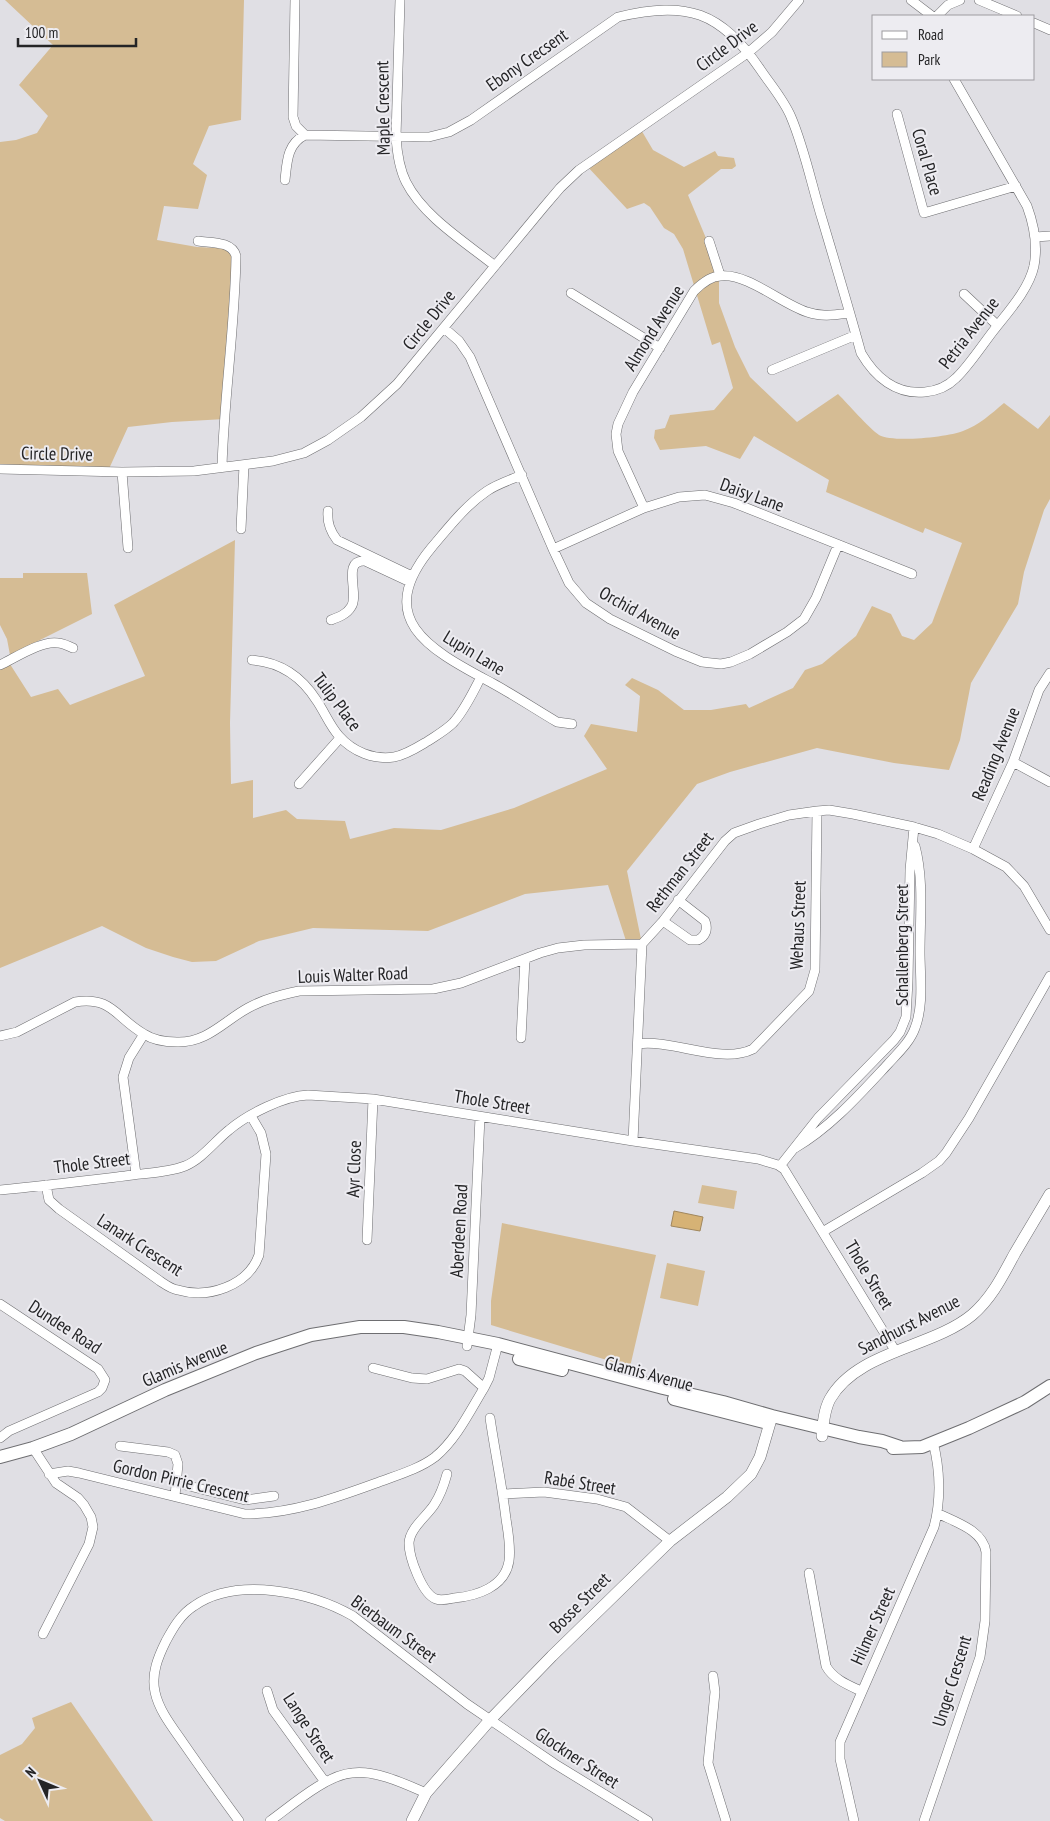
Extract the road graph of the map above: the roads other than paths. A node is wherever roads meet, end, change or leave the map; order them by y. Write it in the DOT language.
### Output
graph roads {
  1 [pos="295,0"];
  2 [pos="400,0"];
  3 [pos="799,0"];
  4 [pos="910,0"];
  5 [pos="960,0"];
  6 [pos="979,0"];
  7 [pos="649,3"];
  8 [pos="931,15"];
  9 [pos="938,15"];
  10 [pos="1015,15"];
  11 [pos="1035,23"];
  12 [pos="1050,30"];
  13 [pos="748,52"];
  14 [pos="955,80"];
  15 [pos="897,114"];
  16 [pos="305,135"];
  17 [pos="396,137"];
  18 [pos="286,180"];
  19 [pos="1016,186"];
  20 [pos="1050,236"];
  21 [pos="1035,237"];
  22 [pos="198,241"];
  23 [pos="709,241"];
  24 [pos="495,266"];
  25 [pos="720,276"];
  26 [pos="571,293"];
  27 [pos="964,294"];
  28 [pos="849,313"];
  29 [pos="997,325"];
  30 [pos="444,328"];
  31 [pos="856,336"];
  32 [pos="660,348"];
  33 [pos="772,370"];
  34 [pos="244,465"];
  35 [pos="222,467"];
  36 [pos="0,469"];
  37 [pos="122,472"];
  38 [pos="522,475"];
  39 [pos="644,508"];
  40 [pos="328,511"];
  41 [pos="241,529"];
  42 [pos="838,545"];
  43 [pos="128,548"];
  44 [pos="553,549"];
  45 [pos="912,574"];
  46 [pos="411,579"];
  47 [pos="332,620"];
  48 [pos="73,648"];
  49 [pos="252,660"];
  50 [pos="0,665"];
  51 [pos="1050,673"];
  52 [pos="481,677"];
  53 [pos="572,724"];
  54 [pos="340,738"];
  55 [pos="1013,762"];
  56 [pos="1050,782"];
  57 [pos="299,784"];
  58 [pos="817,811"];
  59 [pos="914,827"];
  60 [pos="914,839"];
  61 [pos="973,849"];
  62 [pos="678,900"];
  63 [pos="663,921"];
  64 [pos="1050,930"];
  65 [pos="642,944"];
  66 [pos="525,959"];
  67 [pos="1050,976"];
  68 [pos="144,1034"];
  69 [pos="0,1036"];
  70 [pos="521,1038"];
  71 [pos="638,1044"];
  72 [pos="373,1099"];
  73 [pos="251,1116"];
  74 [pos="480,1117"];
  75 [pos="633,1141"];
  76 [pos="793,1150"];
  77 [pos="780,1166"];
  78 [pos="136,1174"];
  79 [pos="46,1185"];
  80 [pos="0,1190"];
  81 [pos="1050,1194"];
  82 [pos="824,1231"];
  83 [pos="367,1240"];
  84 [pos="0,1304"];
  85 [pos="467,1342"];
  86 [pos="497,1348"];
  87 [pos="896,1352"];
  88 [pos="373,1368"];
  89 [pos="1050,1386"];
  90 [pos="484,1388"];
  91 [pos="490,1418"];
  92 [pos="771,1420"];
  93 [pos="822,1432"];
  94 [pos="0,1438"];
  95 [pos="933,1442"];
  96 [pos="120,1446"];
  97 [pos="34,1448"];
  98 [pos="0,1457"];
  99 [pos="49,1474"];
  100 [pos="447,1474"];
  101 [pos="185,1485"];
  102 [pos="503,1494"];
  103 [pos="175,1496"];
  104 [pos="274,1496"];
  105 [pos="937,1513"];
  106 [pos="670,1541"];
  107 [pos="809,1573"];
  108 [pos="43,1634"];
  109 [pos="713,1676"];
  110 [pos="268,1691"];
  111 [pos="861,1691"];
  112 [pos="490,1720"];
  113 [pos="325,1782"];
  114 [pos="426,1793"];
  115 [pos="239,1821"];
  116 [pos="270,1821"];
  117 [pos="412,1821"];
  118 [pos="648,1821"];
  119 [pos="726,1821"];
  120 [pos="854,1821"];
  121 [pos="924,1821"];
  1 -- 16 [label="street"];
  2 -- 17 [label="street, Maple Crescent"];
  3 -- 13 [label="street, Circle Drive"];
  4 -- 8 [label="street"];
  5 -- 9 [label="street"];
  6 -- 10 [label="street"];
  7 -- 13 [label="street, Ebony Crecsent"];
  7 -- 17 [label="street, Ebony Crecsent"];
  11 -- 12 [label="street"];
  13 -- 24 [label="street, Circle Drive"];
  13 -- 28 [label="street, Petria Avenue"];
  14 -- 19 [label="street, Petria Avenue"];
  15 -- 19 [label="street, Coral Place"];
  16 -- 17 [label="street, Ebony Crecsent"];
  16 -- 18 [label="street"];
  17 -- 24 [label="street, Maple Crescent"];
  19 -- 21 [label="street, Petria Avenue"];
  20 -- 21 [label="street"];
  21 -- 29 [label="street, Petria Avenue"];
  22 -- 35 [label="street"];
  23 -- 25 [label="street"];
  24 -- 30 [label="street, Circle Drive"];
  25 -- 28 [label="street"];
  25 -- 32 [label="street, Almond Avenue"];
  26 -- 32 [label="street"];
  27 -- 29 [label="street"];
  28 -- 31 [label="street, Petria Avenue"];
  29 -- 31 [label="street, Petria Avenue"];
  30 -- 34 [label="street, Circle Drive"];
  30 -- 38 [label="street, Orchid Avenue"];
  31 -- 33 [label="street"];
  32 -- 39 [label="street, Almond Avenue"];
  34 -- 35 [label="street, Circle Drive"];
  34 -- 41 [label="street"];
  35 -- 37 [label="street, Circle Drive"];
  36 -- 37 [label="street, Circle Drive"];
  37 -- 43 [label="street"];
  38 -- 44 [label="street, Orchid Avenue"];
  38 -- 46 [label="street, Lupin Lane"];
  39 -- 42 [label="street, Daisy Lane"];
  39 -- 44 [label="street, Daisy Lane"];
  40 -- 46 [label="street"];
  42 -- 44 [label="street, Orchid Avenue"];
  42 -- 45 [label="street, Daisy Lane"];
  46 -- 47 [label="street"];
  46 -- 52 [label="street, Lupin Lane"];
  48 -- 50 [label="street"];
  49 -- 54 [label="street, Tulip Place"];
  51 -- 55 [label="street, Reading Avenue"];
  52 -- 53 [label="street, Lupin Lane"];
  52 -- 54 [label="street, Tulip Place"];
  54 -- 57 [label="street"];
  55 -- 56 [label="street"];
  55 -- 61 [label="street, Reading Avenue"];
  58 -- 59 [label="street, Rethman Street"];
  58 -- 62 [label="street, Rethman Street"];
  58 -- 71 [label="street, Wehaus Street"];
  59 -- 60 [label="street, Schallenberg Street"];
  59 -- 61 [label="street, Rethman Street"];
  60 -- 76 [label="street, Schallenberg Street"];
  60 -- 76 [label="street, Schallenberg Street"];
  61 -- 64 [label="street, Rethman Street"];
  62 -- 63 [label="street, Rethman Street"];
  62 -- 63 [label="street"];
  63 -- 65 [label="street, Rethman Street"];
  65 -- 66 [label="street, Louis Walter Road"];
  65 -- 71 [label="street"];
  66 -- 68 [label="street, Louis Walter Road"];
  66 -- 70 [label="street"];
  67 -- 82 [label="street"];
  68 -- 69 [label="street, Louis Walter Road"];
  68 -- 78 [label="street"];
  71 -- 75 [label="street"];
  72 -- 73 [label="street, Thole Street"];
  72 -- 74 [label="street, Thole Street"];
  72 -- 83 [label="street, Ayr Close"];
  73 -- 78 [label="street, Thole Street"];
  73 -- 79 [label="street, Lanark Crescent"];
  74 -- 75 [label="street, Thole Street"];
  74 -- 85 [label="street, Aberdeen Road"];
  75 -- 77 [label="street, Thole Street"];
  76 -- 77 [label="street, Schallenberg Street"];
  77 -- 82 [label="street, Thole Street"];
  78 -- 79 [label="street, Thole Street"];
  79 -- 80 [label="street, Thole Street"];
  81 -- 87 [label="street, Sandhurst Avenue"];
  82 -- 87 [label="street, Thole Street"];
  84 -- 94 [label="street, Dundee Road"];
  85 -- 86 [label="main road, Glamis Avenue"];
  85 -- 97 [label="main road, Glamis Avenue"];
  86 -- 90 [label="street, Gordon Pirrie Crescent"];
  86 -- 92 [label="main road, Glamis Avenue"];
  87 -- 93 [label="street, Sandhurst Avenue"];
  88 -- 90 [label="street"];
  89 -- 95 [label="main road, Glamis Avenue"];
  90 -- 103 [label="street, Gordon Pirrie Crescent"];
  91 -- 102 [label="street"];
  92 -- 93 [label="main road, Glamis Avenue"];
  92 -- 106 [label="street, Bosse Street"];
  93 -- 95 [label="main road, Glamis Avenue"];
  95 -- 105 [label="street, Hilmer Street"];
  96 -- 103 [label="street"];
  97 -- 98 [label="main road, Glamis Avenue"];
  97 -- 99 [label="street"];
  99 -- 103 [label="street, Gordon Pirrie Crescent"];
  99 -- 108 [label="street"];
  100 -- 102 [label="street"];
  101 -- 104 [label="street"];
  102 -- 106 [label="street, Rabé Street"];
  105 -- 111 [label="street, Hilmer Street"];
  105 -- 121 [label="street, Unger Crescent"];
  106 -- 112 [label="street, Bosse Street"];
  107 -- 111 [label="street"];
  109 -- 119 [label="street"];
  110 -- 113 [label="street, Lange Street"];
  111 -- 120 [label="street, Hilmer Street"];
  112 -- 114 [label="street, Bosse Street"];
  112 -- 115 [label="street, Bierbaum Street"];
  112 -- 118 [label="street, Glockner Street"];
  113 -- 114 [label="street"];
  113 -- 116 [label="street"];
  114 -- 117 [label="street, Bosse Street"];
}
